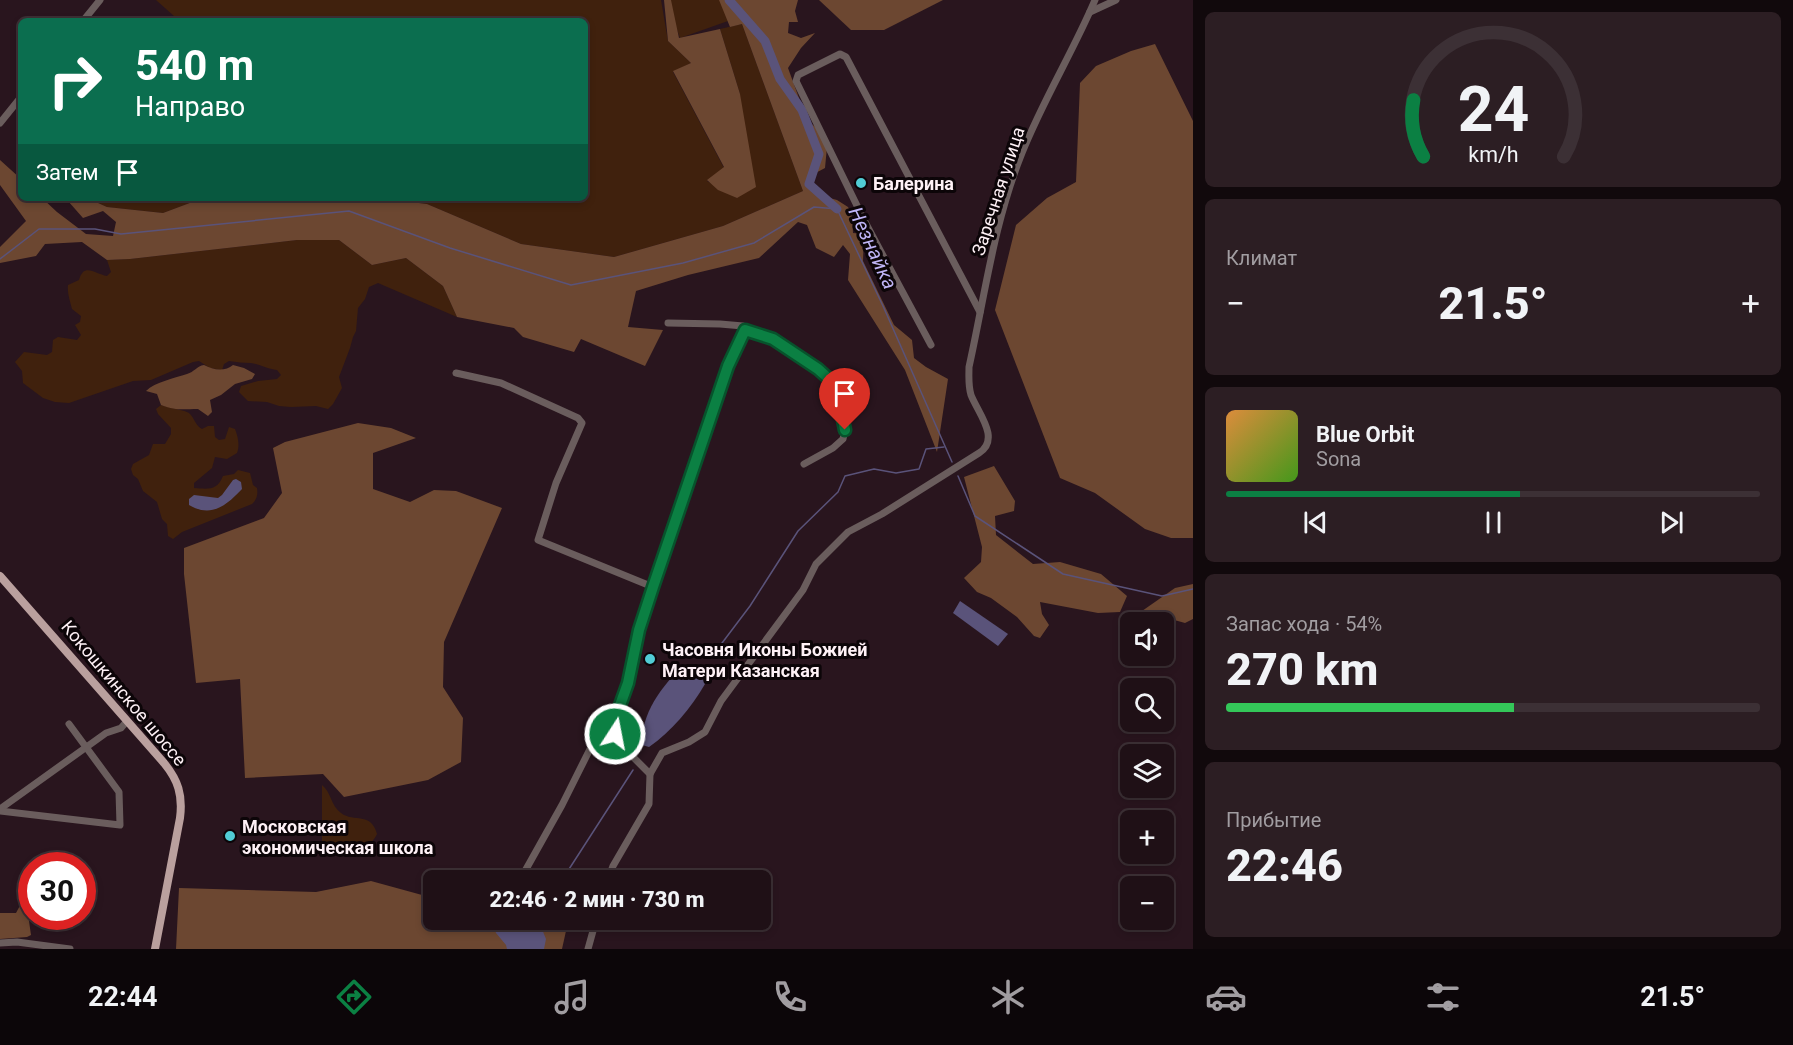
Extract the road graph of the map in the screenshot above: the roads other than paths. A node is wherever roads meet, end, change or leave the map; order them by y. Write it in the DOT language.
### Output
graph roads {
  1 [pos="100,0"];
  2 [pos="1095,0"];
  3 [pos="1116,0"];
  4 [pos="1090,12"];
  5 [pos="85,18"];
  6 [pos="18,101"];
  7 [pos="0,123"];
  8 [pos="980,312"];
  9 [pos="668,323"];
  10 [pos="745,330"];
  11 [pos="931,345"];
  12 [pos="456,374"];
  13 [pos="804,464"];
  14 [pos="0,576"];
  15 [pos="653,587"];
  16 [pos="128,721"];
  17 [pos="614,722"];
  18 [pos="69,724"];
  19 [pos="86,747"];
  20 [pos="650,774"];
  21 [pos="0,810"];
  22 [pos="526,870"];
  23 [pos="612,870"];
  24 [pos="169,884"];
  25 [pos="594,930"];
  26 [pos="0,943"];
  27 [pos="70,949"];
  28 [pos="155,949"];
  29 [pos="161,949"];
  30 [pos="588,949"];
  1 -- 5 [label="street"];
  2 -- 4 [label="street, Заречная улица"];
  3 -- 4 [label="street"];
  4 -- 8 [label="street, Заречная улица"];
  6 -- 7 [label="street"];
  8 -- 11 [label="street"];
  8 -- 20 [label="street, Заречная улица"];
  9 -- 10 [label="street"];
  10 -- 13 [label="street"];
  10 -- 15 [label="street"];
  12 -- 15 [label="street"];
  14 -- 16 [label="main road, Кокошкинское шоссе"];
  15 -- 17 [label="street"];
  16 -- 19 [label="street"];
  16 -- 24 [label="main road, Кокошкинское шоссе"];
  17 -- 20 [label="street"];
  17 -- 22 [label="street"];
  18 -- 19 [label="street"];
  19 -- 21 [label="street"];
  19 -- 21 [label="street"];
  20 -- 23 [label="street"];
  24 -- 28 [label="main road"];
  24 -- 29 [label="main road"];
  25 -- 30 [label="street"];
  26 -- 27 [label="street"];
}
